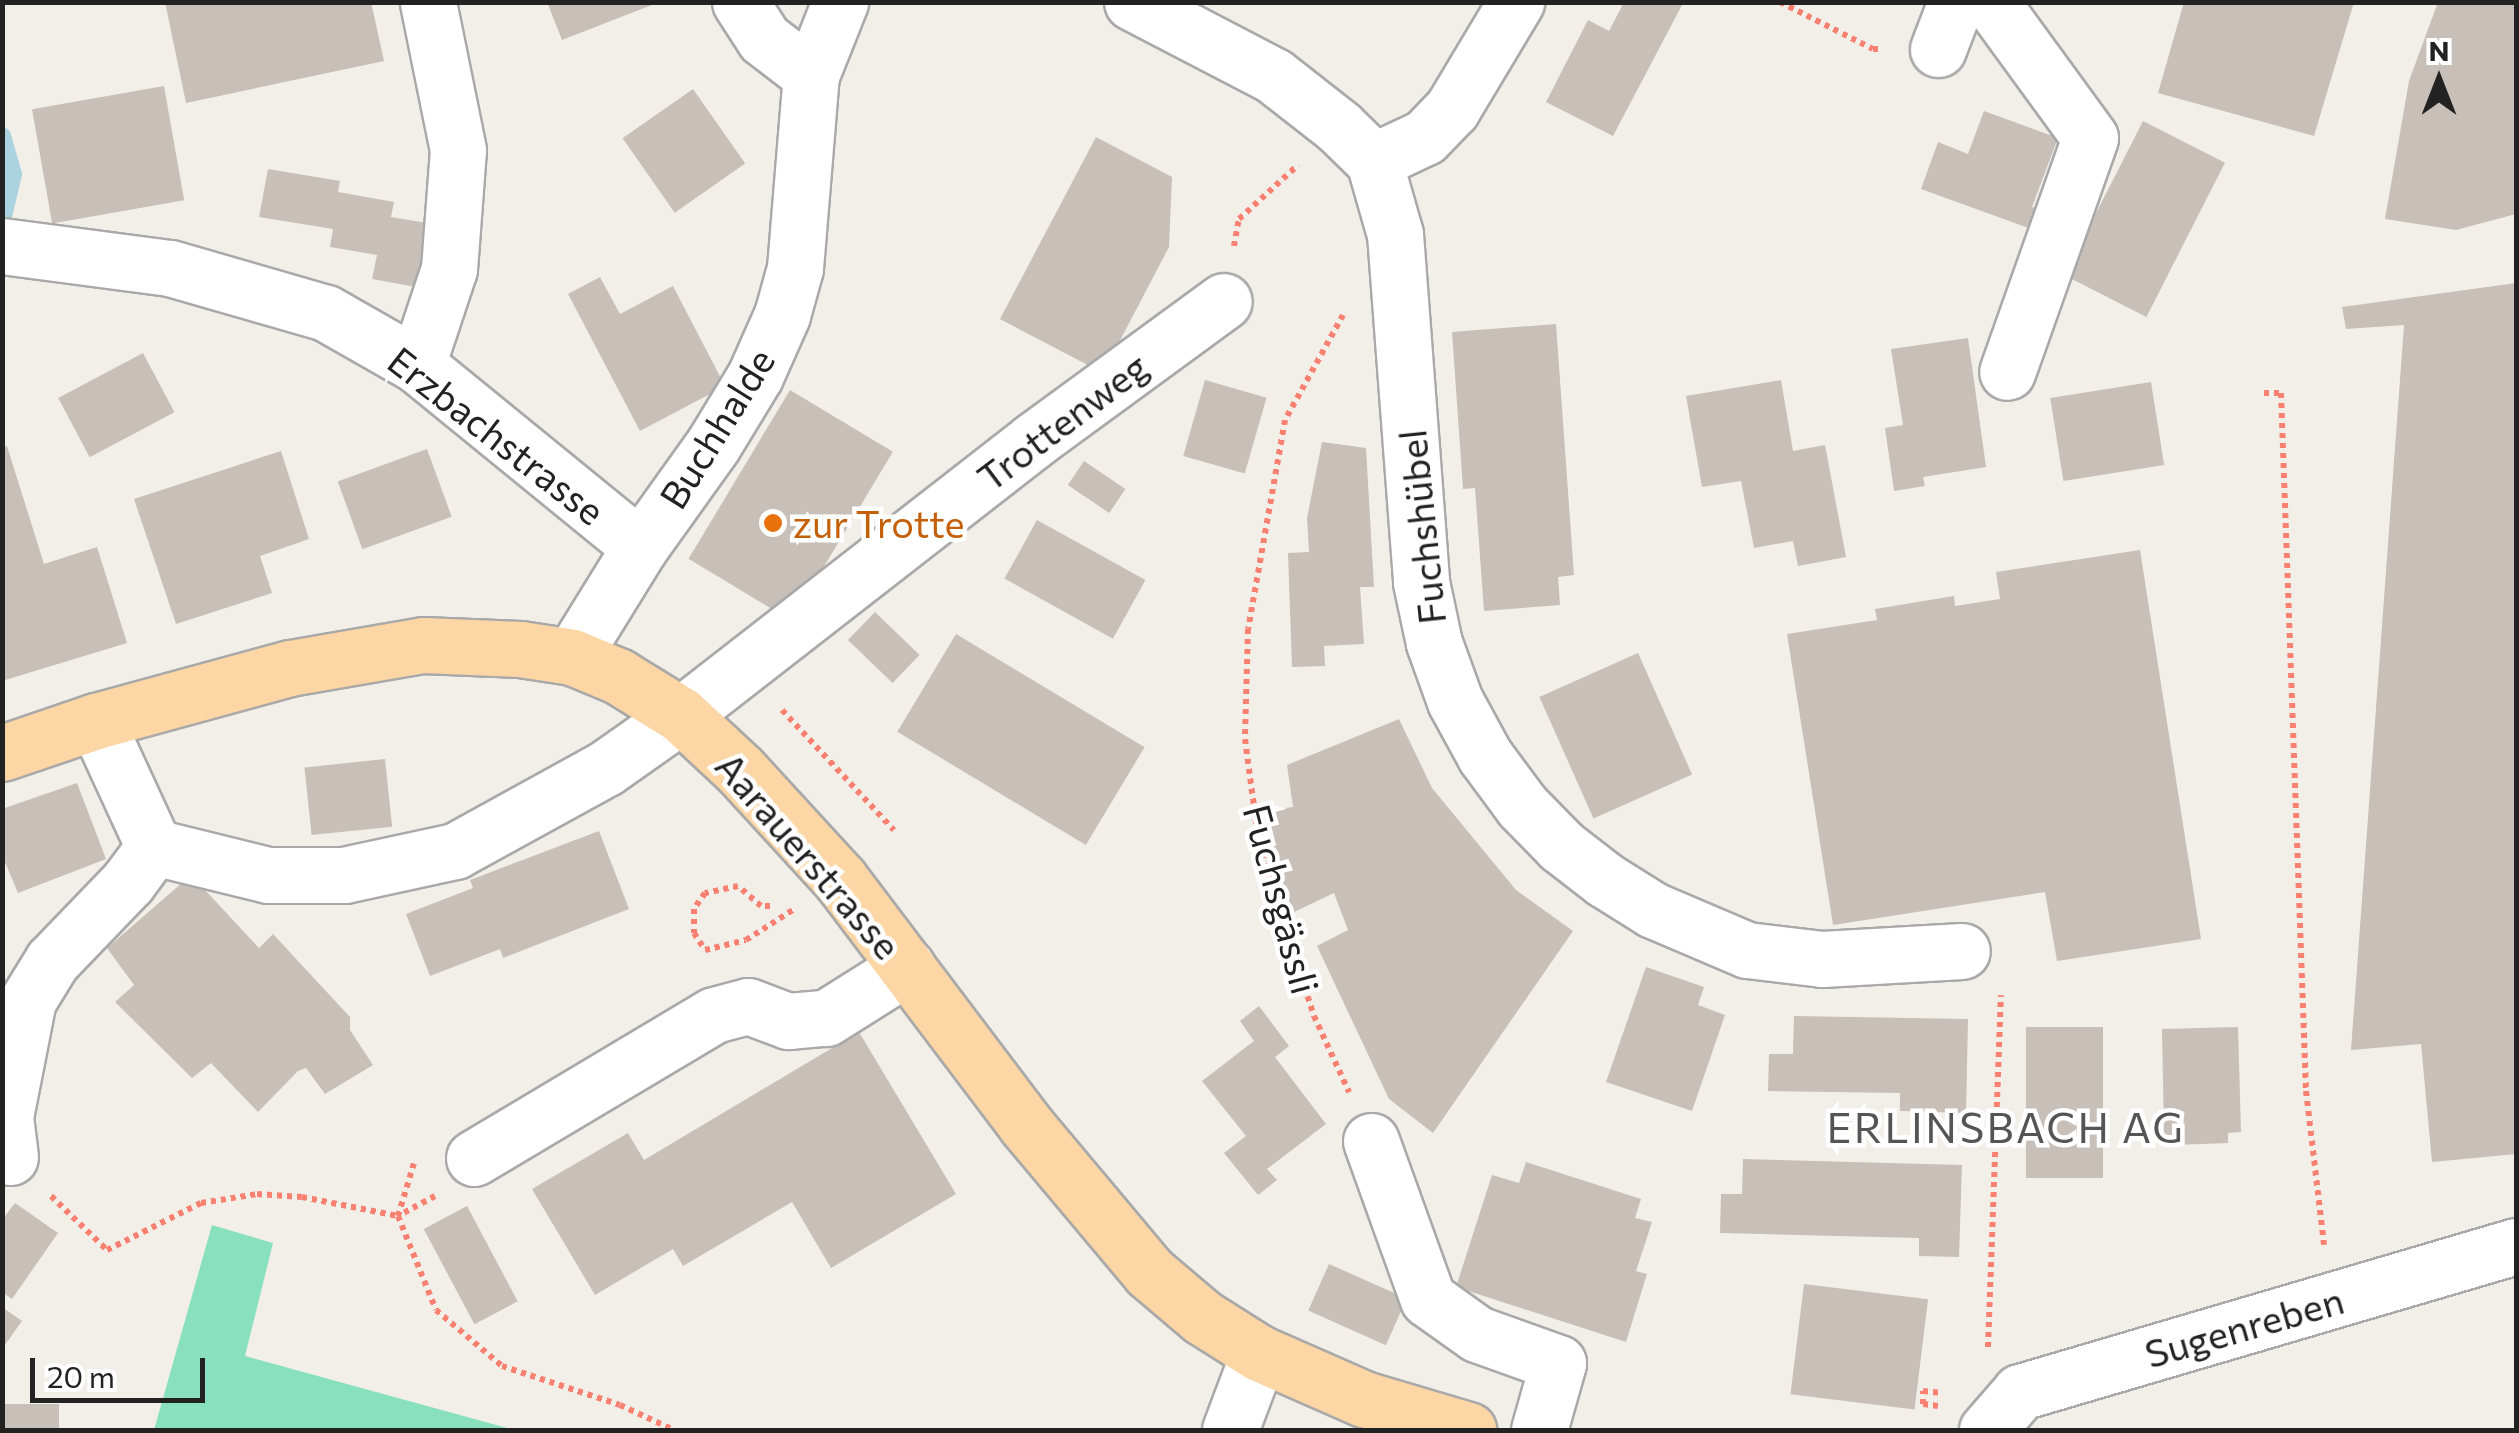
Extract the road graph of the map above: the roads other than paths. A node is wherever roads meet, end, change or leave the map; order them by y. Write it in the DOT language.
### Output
graph roads {
  1 [pos="428,2"];
  2 [pos="740,2"];
  3 [pos="840,2"];
  4 [pos="1132,2"];
  5 [pos="1516,2"];
  6 [pos="1990,2"];
  7 [pos="812,75"];
  8 [pos="1356,144"];
  9 [pos="22,249"];
  10 [pos="1224,301"];
  11 [pos="417,365"];
  12 [pos="2007,372"];
  13 [pos="640,547"];
  14 [pos="572,658"];
  15 [pos="681,715"];
  16 [pos="96,721"];
  17 [pos="2,753"];
  18 [pos="154,847"];
  19 [pos="1962,951"];
  20 [pos="907,967"];
  21 [pos="1371,1141"];
  22 [pos="10,1157"];
  23 [pos="474,1158"];
  24 [pos="2516,1246"];
  25 [pos="1260,1354"];
  26 [pos="1998,1395"];
  27 [pos="1230,1430"];
  28 [pos="1468,1430"];
  29 [pos="1539,1430"];
  1 -- 11 [label="street"];
  2 -- 7 [label="street"];
  3 -- 7 [label="street, Buchhalde"];
  4 -- 8 [label="street"];
  5 -- 8 [label="street"];
  6 -- 12 [label="street"];
  7 -- 13 [label="street, Buchhalde"];
  8 -- 19 [label="street, Fuchshübel"];
  9 -- 11 [label="street, Erzbachstrasse"];
  10 -- 15 [label="street, Trottenweg"];
  11 -- 13 [label="street, Erzbachstrasse"];
  13 -- 14 [label="street, Buchhalde"];
  14 -- 15 [label="main road, Aarauerstrasse"];
  14 -- 16 [label="main road, Aarauerstrasse"];
  15 -- 18 [label="street, Trottenweg"];
  15 -- 20 [label="main road, Aarauerstrasse"];
  16 -- 17 [label="main road, Aarauerstrasse"];
  16 -- 18 [label="street"];
  18 -- 22 [label="street"];
  20 -- 23 [label="street"];
  20 -- 25 [label="main road, Aarauerstrasse"];
  21 -- 29 [label="street"];
  24 -- 26 [label="street, Sugenreben"];
  25 -- 27 [label="street"];
  25 -- 28 [label="main road, Aarauerstrasse"];
}
